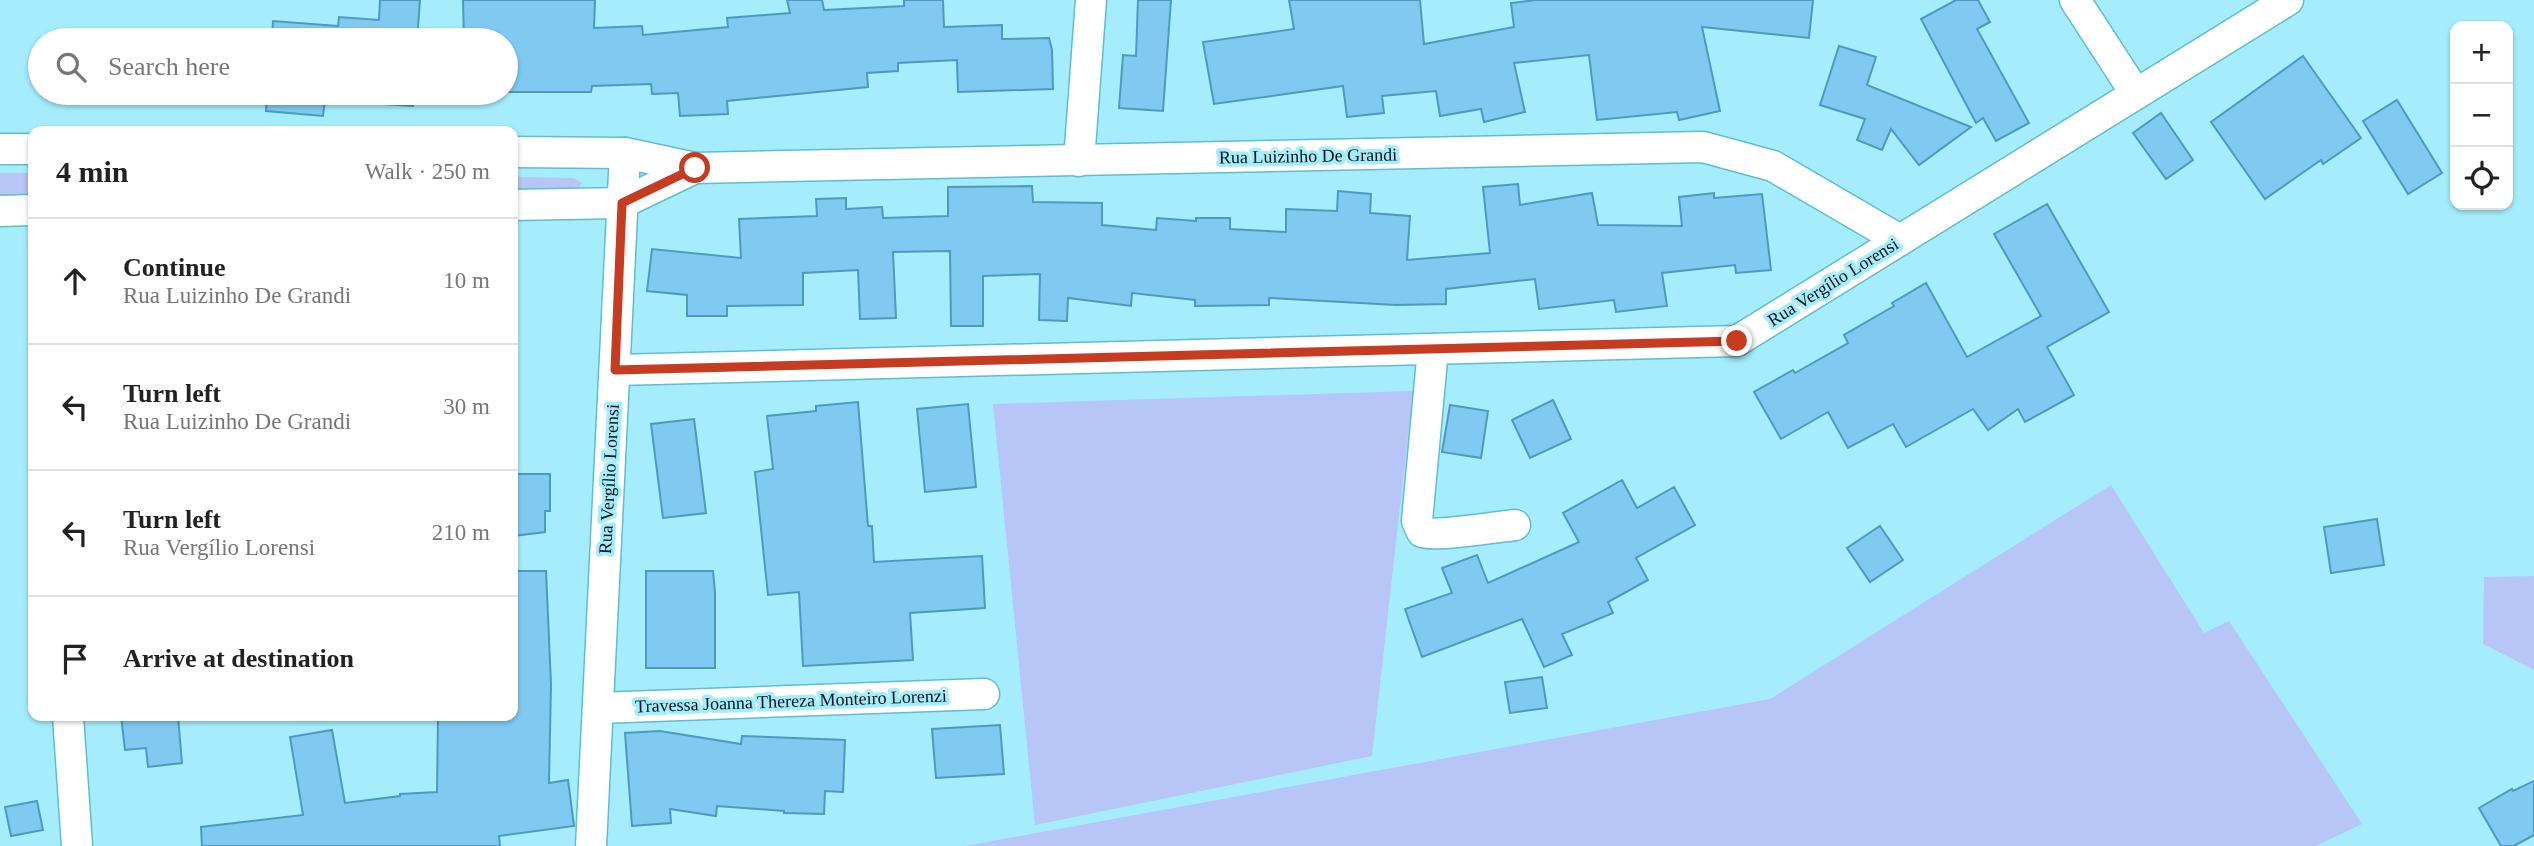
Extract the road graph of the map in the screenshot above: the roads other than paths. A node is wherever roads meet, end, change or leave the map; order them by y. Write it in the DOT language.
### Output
graph roads {
  1 [pos="1091,0"];
  2 [pos="2075,0"];
  3 [pos="2288,0"];
  4 [pos="2136,94"];
  5 [pos="0,149"];
  6 [pos="28,149"];
  7 [pos="518,152"];
  8 [pos="625,153"];
  9 [pos="1079,161"];
  10 [pos="695,168"];
  11 [pos="622,203"];
  12 [pos="518,205"];
  13 [pos="28,210"];
  14 [pos="0,211"];
  15 [pos="1900,240"];
  16 [pos="1433,349"];
  17 [pos="615,370"];
  18 [pos="1515,525"];
  19 [pos="984,694"];
  20 [pos="598,708"];
  21 [pos="68,721"];
  22 [pos="77,846"];
  23 [pos="591,846"];
  1 -- 9 [label="street"];
  2 -- 4 [label="street"];
  3 -- 4 [label="street, Rua Vergílio Lorensi"];
  4 -- 15 [label="street, Rua Vergílio Lorensi"];
  5 -- 6 [label="street"];
  7 -- 8 [label="street, Rua Luizinho De Grandi"];
  8 -- 10 [label="street, Rua Luizinho De Grandi"];
  8 -- 11 [label="street"];
  9 -- 10 [label="street, Rua Luizinho De Grandi"];
  9 -- 15 [label="street, Rua Luizinho De Grandi"];
  10 -- 11 [label="street, Rua Luizinho De Grandi"];
  11 -- 12 [label="street"];
  11 -- 17 [label="street"];
  13 -- 14 [label="street"];
  15 -- 16 [label="street, Rua Vergílio Lorensi"];
  16 -- 17 [label="street, Rua Vergílio Lorensi"];
  16 -- 18 [label="street"];
  17 -- 20 [label="street, Rua Vergílio Lorensi"];
  19 -- 20 [label="street, Travessa Joanna Thereza Monteiro Lorenzi"];
  20 -- 23 [label="street, Rua Vergílio Lorensi"];
  21 -- 22 [label="street"];
}
